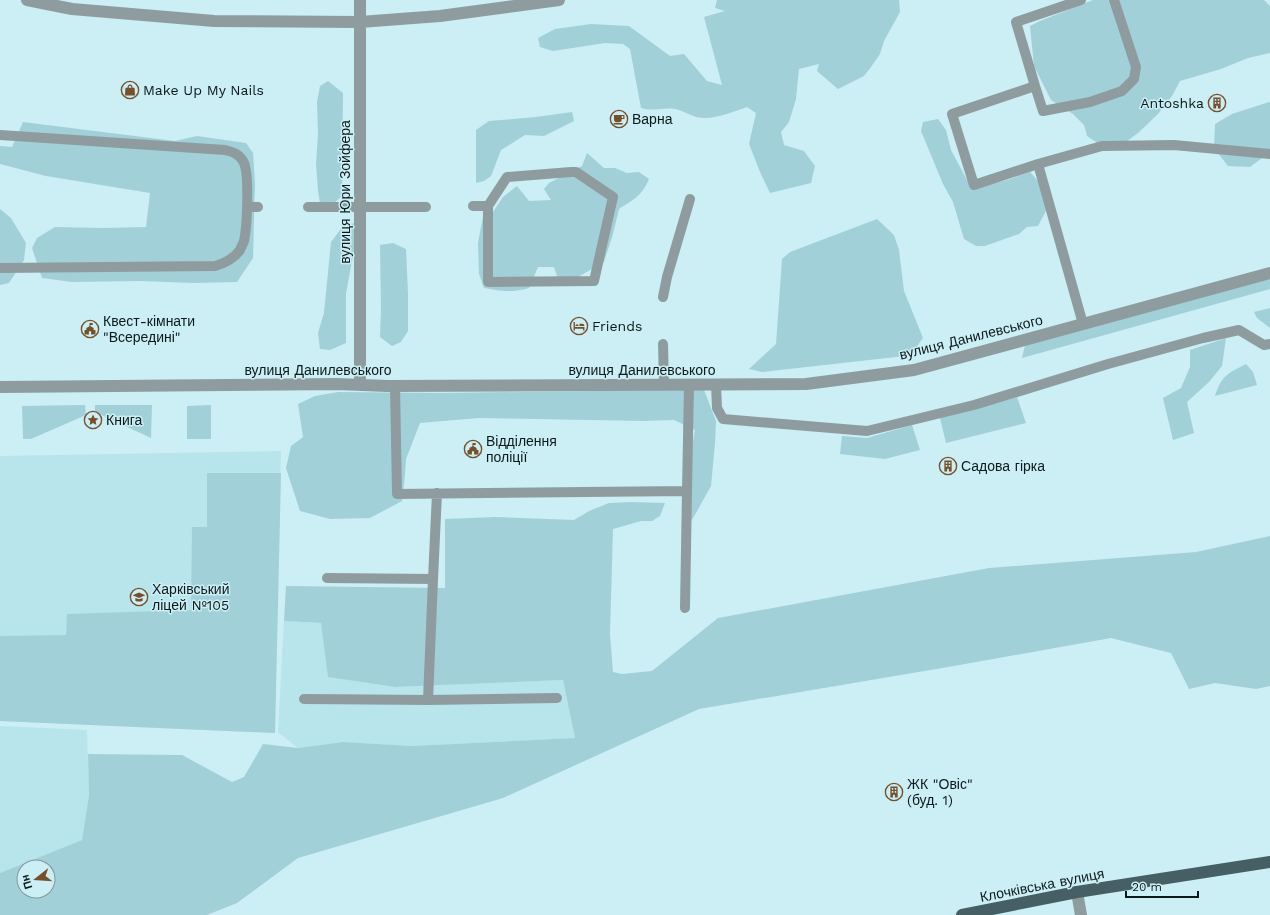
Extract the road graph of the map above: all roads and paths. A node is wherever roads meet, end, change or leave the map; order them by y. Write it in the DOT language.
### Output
graph roads {
  1 [pos="27,0"];
  2 [pos="360,0"];
  3 [pos="1081,0"];
  4 [pos="1114,0"];
  5 [pos="551,1"];
  6 [pos="360,22"];
  7 [pos="1035,86"];
  8 [pos="0,135"];
  9 [pos="1270,154"];
  10 [pos="1038,164"];
  11 [pos="690,199"];
  12 [pos="473,206"];
  13 [pos="488,206"];
  14 [pos="247,207"];
  15 [pos="258,207"];
  16 [pos="308,207"];
  17 [pos="360,207"];
  18 [pos="426,207"];
  19 [pos="0,268"];
  20 [pos="1270,273"];
  21 [pos="663,297"];
  22 [pos="1083,324"];
  23 [pos="664,344"];
  24 [pos="1270,344"];
  25 [pos="360,384"];
  26 [pos="664,385"];
  27 [pos="689,385"];
  28 [pos="716,385"];
  29 [pos="395,386"];
  30 [pos="0,387"];
  31 [pos="687,491"];
  32 [pos="436,494"];
  33 [pos="327,578"];
  34 [pos="433,579"];
  35 [pos="685,608"];
  36 [pos="557,698"];
  37 [pos="304,699"];
  38 [pos="428,700"];
  39 [pos="1270,862"];
  40 [pos="1077,892"];
  41 [pos="962,915"];
  42 [pos="1081,915"];
  1 -- 6 [label="street"];
  2 -- 6 [label="street, вулиця Юри Зойфера"];
  3 -- 7 [label="lane"];
  4 -- 7 [label="lane"];
  5 -- 6 [label="street"];
  6 -- 17 [label="street, вулиця Юри Зойфера"];
  7 -- 10 [label="lane"];
  8 -- 14 [label="lane"];
  9 -- 10 [label="lane"];
  10 -- 22 [label="lane"];
  11 -- 21 [label="lane"];
  12 -- 13 [label="lane"];
  13 -- 13 [label="lane"];
  14 -- 15 [label="lane"];
  14 -- 19 [label="lane"];
  16 -- 17 [label="lane"];
  17 -- 18 [label="lane"];
  17 -- 25 [label="street, вулиця Юри Зойфера"];
  20 -- 22 [label="street, вулиця Данилевського"];
  22 -- 28 [label="street, вулиця Данилевського"];
  23 -- 26 [label="lane"];
  24 -- 28 [label="lane"];
  25 -- 29 [label="street, вулиця Данилевського"];
  25 -- 30 [label="street, вулиця Данилевського"];
  26 -- 27 [label="street, вулиця Данилевського"];
  26 -- 29 [label="street, вулиця Данилевського"];
  27 -- 28 [label="street, вулиця Данилевського"];
  27 -- 31 [label="lane"];
  29 -- 32 [label="lane"];
  31 -- 32 [label="lane"];
  31 -- 35 [label="lane"];
  32 -- 34 [label="lane"];
  33 -- 34 [label="lane"];
  34 -- 38 [label="lane"];
  36 -- 38 [label="lane"];
  37 -- 38 [label="lane"];
  39 -- 40 [label="main road, Клочківська вулиця"];
  40 -- 41 [label="main road, Клочківська вулиця"];
  40 -- 42 [label="street"];
}
